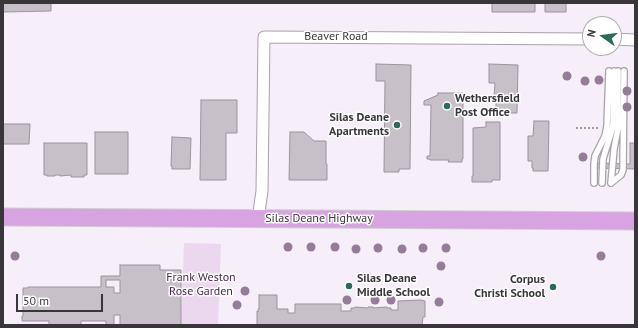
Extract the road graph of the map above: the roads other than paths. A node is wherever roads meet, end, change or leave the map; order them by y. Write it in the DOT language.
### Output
graph roads {
  1 [pos="582,39"];
  2 [pos="622,39"];
  3 [pos="635,40"];
  4 [pos="616,71"];
  5 [pos="594,183"];
  6 [pos="602,183"];
  7 [pos="3,217"];
  8 [pos="258,219"];
  9 [pos="635,222"];
  1 -- 8 [label="street, Beaver Road"];
  2 -- 3 [label="street"];
  4 -- 4 [label="lane"];
  4 -- 5 [label="lane"];
  4 -- 6 [label="lane"];
  7 -- 8 [label="main road, Silas Deane Highway"];
  8 -- 9 [label="main road, Silas Deane Highway"];
}
